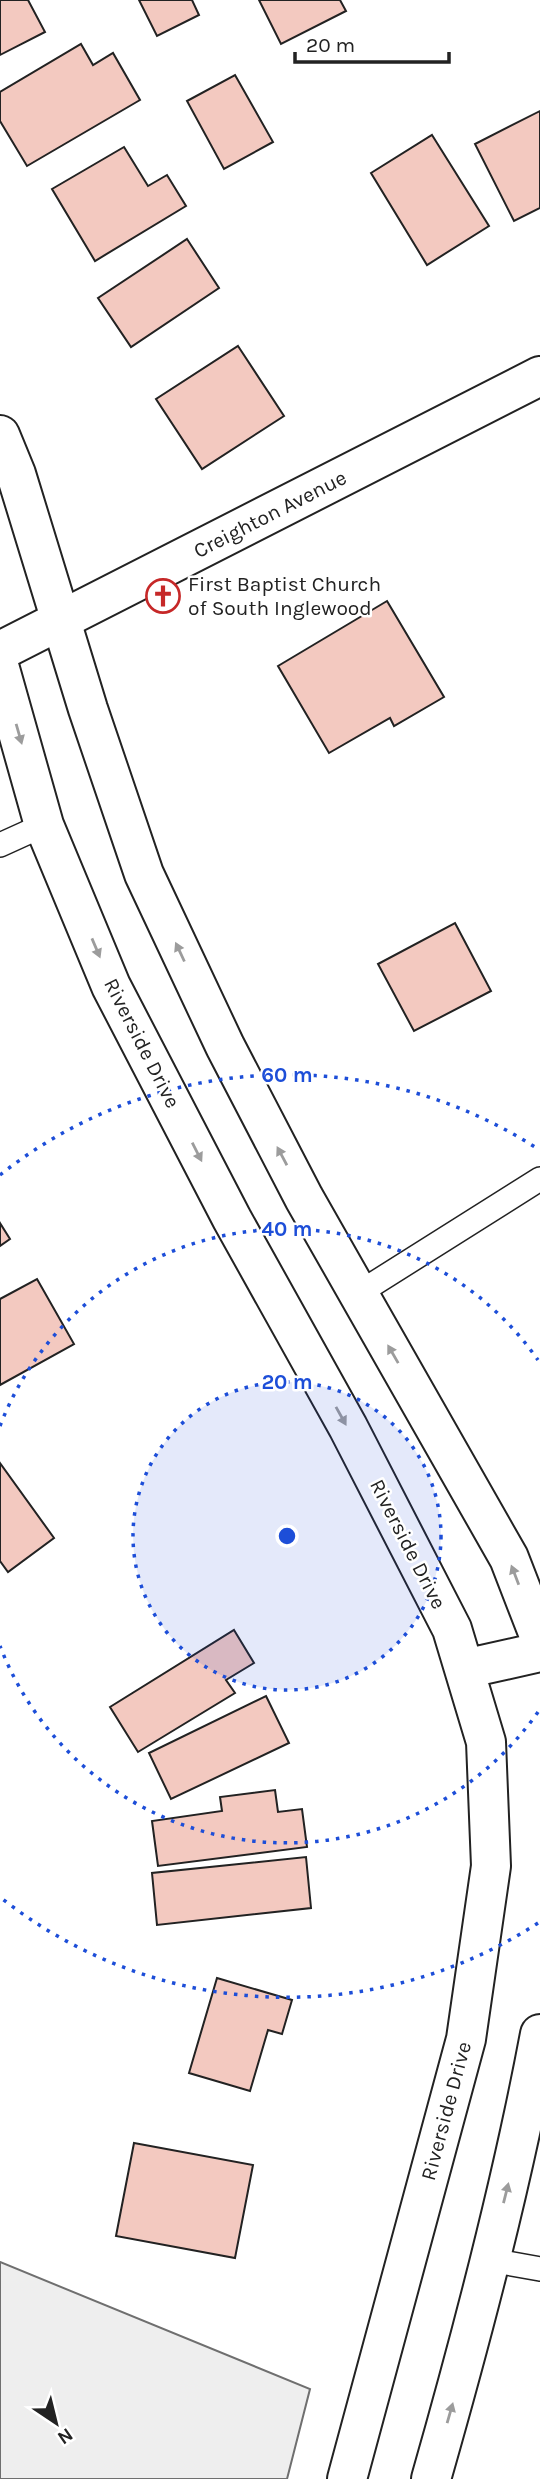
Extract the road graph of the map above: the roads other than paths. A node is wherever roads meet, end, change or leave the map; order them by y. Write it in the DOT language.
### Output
graph roads {
  1 [pos="540,376"];
  2 [pos="0,435"];
  3 [pos="62,620"];
  4 [pos="0,651"];
  5 [pos="0,669"];
  6 [pos="44,825"];
  7 [pos="0,845"];
  8 [pos="540,1179"];
  9 [pos="359,1293"];
  10 [pos="540,1638"];
  11 [pos="540,1652"];
  12 [pos="464,1669"];
  13 [pos="540,2034"];
  14 [pos="490,2260"];
  15 [pos="540,2269"];
  16 [pos="347,2479"];
  17 [pos="431,2479"];
  1 -- 3 [label="street, Creighton Avenue"];
  2 -- 3 [label="street"];
  3 -- 4 [label="street, Creighton Avenue"];
  9 -- 3 [label="street, one-way"];
  5 -- 6 [label="street, Riverside Drive, one-way"];
  6 -- 7 [label="lane"];
  6 -- 12 [label="street, Riverside Drive, one-way"];
  8 -- 9 [label="lane"];
  10 -- 9 [label="street, one-way"];
  11 -- 12 [label="street"];
  12 -- 16 [label="street, Riverside Drive"];
  14 -- 13 [label="street, one-way"];
  14 -- 15 [label="lane"];
  17 -- 14 [label="street, one-way"];
}
